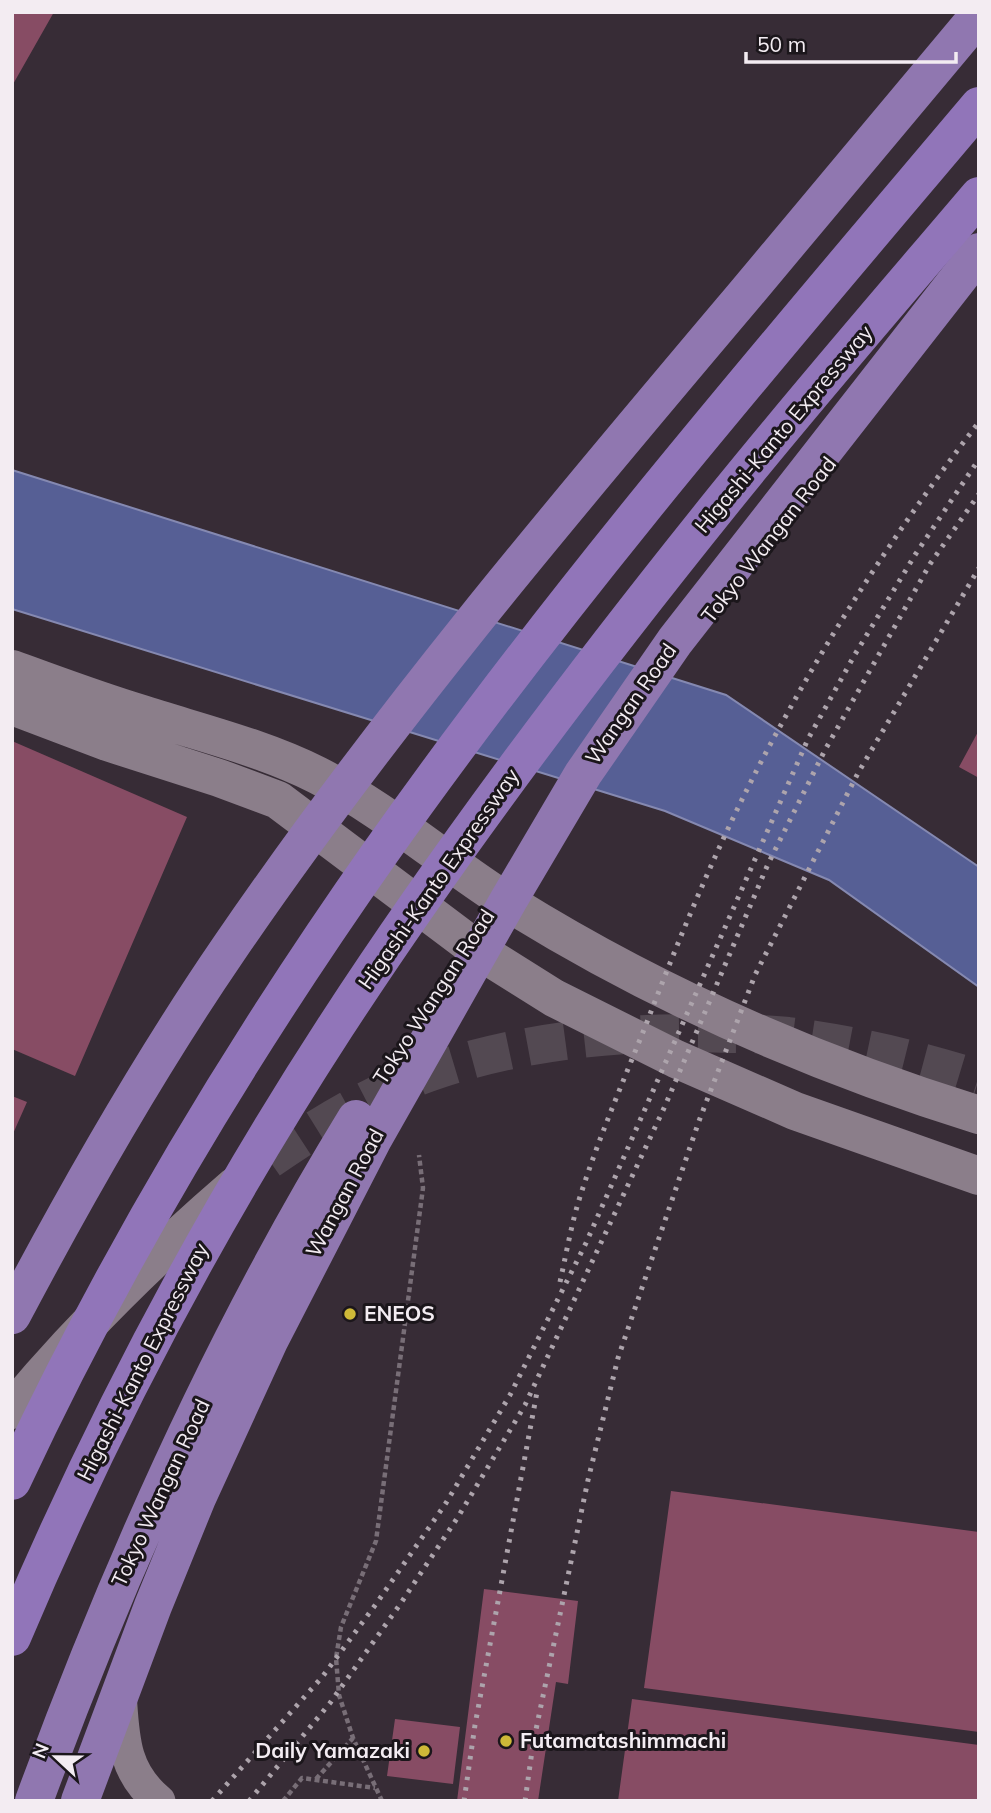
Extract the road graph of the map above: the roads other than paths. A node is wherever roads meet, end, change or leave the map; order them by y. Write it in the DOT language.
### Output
graph roads {
  1 [pos="979,15"];
  2 [pos="979,38"];
  3 [pos="979,106"];
  4 [pos="979,195"];
  5 [pos="979,252"];
  6 [pos="979,281"];
  7 [pos="713,592"];
  8 [pos="12,669"];
  9 [pos="12,706"];
  10 [pos="363,800"];
  11 [pos="333,842"];
  12 [pos="508,901"];
  13 [pos="480,951"];
  14 [pos="979,1115"];
  15 [pos="269,1160"];
  16 [pos="979,1176"];
  17 [pos="12,1315"];
  18 [pos="12,1328"];
  19 [pos="12,1410"];
  20 [pos="12,1481"];
  21 [pos="12,1637"];
  22 [pos="120,1689"];
  23 [pos="34,1801"];
  24 [pos="80,1801"];
  25 [pos="159,1801"];
  1 -- 17 [label="highway"];
  2 -- 10 [label="highway"];
  3 -- 20 [label="highway"];
  4 -- 21 [label="highway, Higashi-Kanto Expressway"];
  5 -- 7 [label="highway, Tokyo Wangan Road"];
  6 -- 23 [label="highway, Tokyo Wangan Road"];
  7 -- 12 [label="highway, Wangan Road"];
  8 -- 10 [label="street"];
  9 -- 11 [label="street"];
  10 -- 11 [label="highway"];
  10 -- 12 [label="street"];
  11 -- 13 [label="street"];
  11 -- 18 [label="highway"];
  12 -- 13 [label="highway, Wangan Road"];
  12 -- 14 [label="street"];
  13 -- 16 [label="street"];
  13 -- 22 [label="highway, Wangan Road"];
  15 -- 19 [label="street"];
  22 -- 24 [label="highway, Wangan Road"];
  22 -- 25 [label="street"];
}
